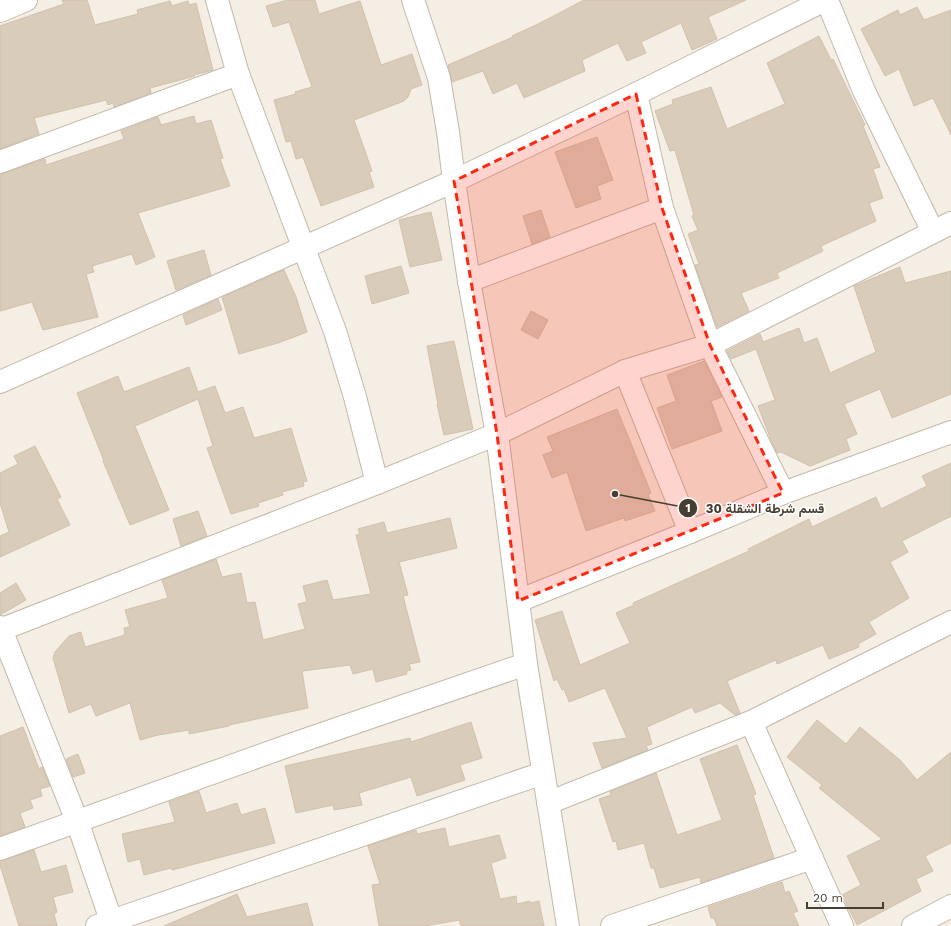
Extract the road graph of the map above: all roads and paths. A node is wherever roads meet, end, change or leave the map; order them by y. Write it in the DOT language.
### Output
graph roads {
  1 [pos="26,0"];
  2 [pos="217,0"];
  3 [pos="413,0"];
  4 [pos="826,0"];
  5 [pos="0,11"];
  6 [pos="238,74"];
  7 [pos="636,94"];
  8 [pos="0,162"];
  9 [pos="454,181"];
  10 [pos="662,208"];
  11 [pos="942,228"];
  12 [pos="304,248"];
  13 [pos="469,281"];
  14 [pos="710,345"];
  15 [pos="625,371"];
  16 [pos="0,382"];
  17 [pos="951,432"];
  18 [pos="497,434"];
  19 [pos="377,483"];
  20 [pos="783,493"];
  21 [pos="690,532"];
  22 [pos="518,601"];
  23 [pos="951,622"];
  24 [pos="0,629"];
  25 [pos="526,664"];
  26 [pos="751,722"];
  27 [pos="543,773"];
  28 [pos="548,803"];
  29 [pos="77,821"];
  30 [pos="0,849"];
  31 [pos="812,858"];
  32 [pos="951,906"];
  33 [pos="107,924"];
  34 [pos="568,926"];
  35 [pos="612,926"];
  36 [pos="842,926"];
  37 [pos="913,926"];
  1 -- 5 [label="street"];
  2 -- 6 [label="street"];
  3 -- 9 [label="street"];
  4 -- 7 [label="street"];
  4 -- 11 [label="street"];
  6 -- 8 [label="street"];
  6 -- 12 [label="street"];
  7 -- 9 [label="street"];
  7 -- 10 [label="street"];
  9 -- 12 [label="street"];
  9 -- 13 [label="street"];
  10 -- 13 [label="street"];
  10 -- 14 [label="street"];
  11 -- 14 [label="street"];
  12 -- 16 [label="street"];
  12 -- 19 [label="street"];
  13 -- 18 [label="street"];
  14 -- 15 [label="street"];
  14 -- 20 [label="street"];
  15 -- 18 [label="street"];
  15 -- 21 [label="street"];
  17 -- 20 [label="street"];
  18 -- 19 [label="street"];
  18 -- 22 [label="street"];
  19 -- 24 [label="street"];
  20 -- 21 [label="street"];
  21 -- 22 [label="street"];
  22 -- 25 [label="street"];
  23 -- 26 [label="street"];
  24 -- 29 [label="street"];
  25 -- 27 [label="street"];
  25 -- 29 [label="street"];
  26 -- 28 [label="street"];
  26 -- 31 [label="street"];
  27 -- 28 [label="street"];
  27 -- 33 [label="street"];
  28 -- 34 [label="street"];
  29 -- 30 [label="street"];
  29 -- 33 [label="street"];
  31 -- 35 [label="street"];
  31 -- 36 [label="street"];
  32 -- 37 [label="street"];
}
